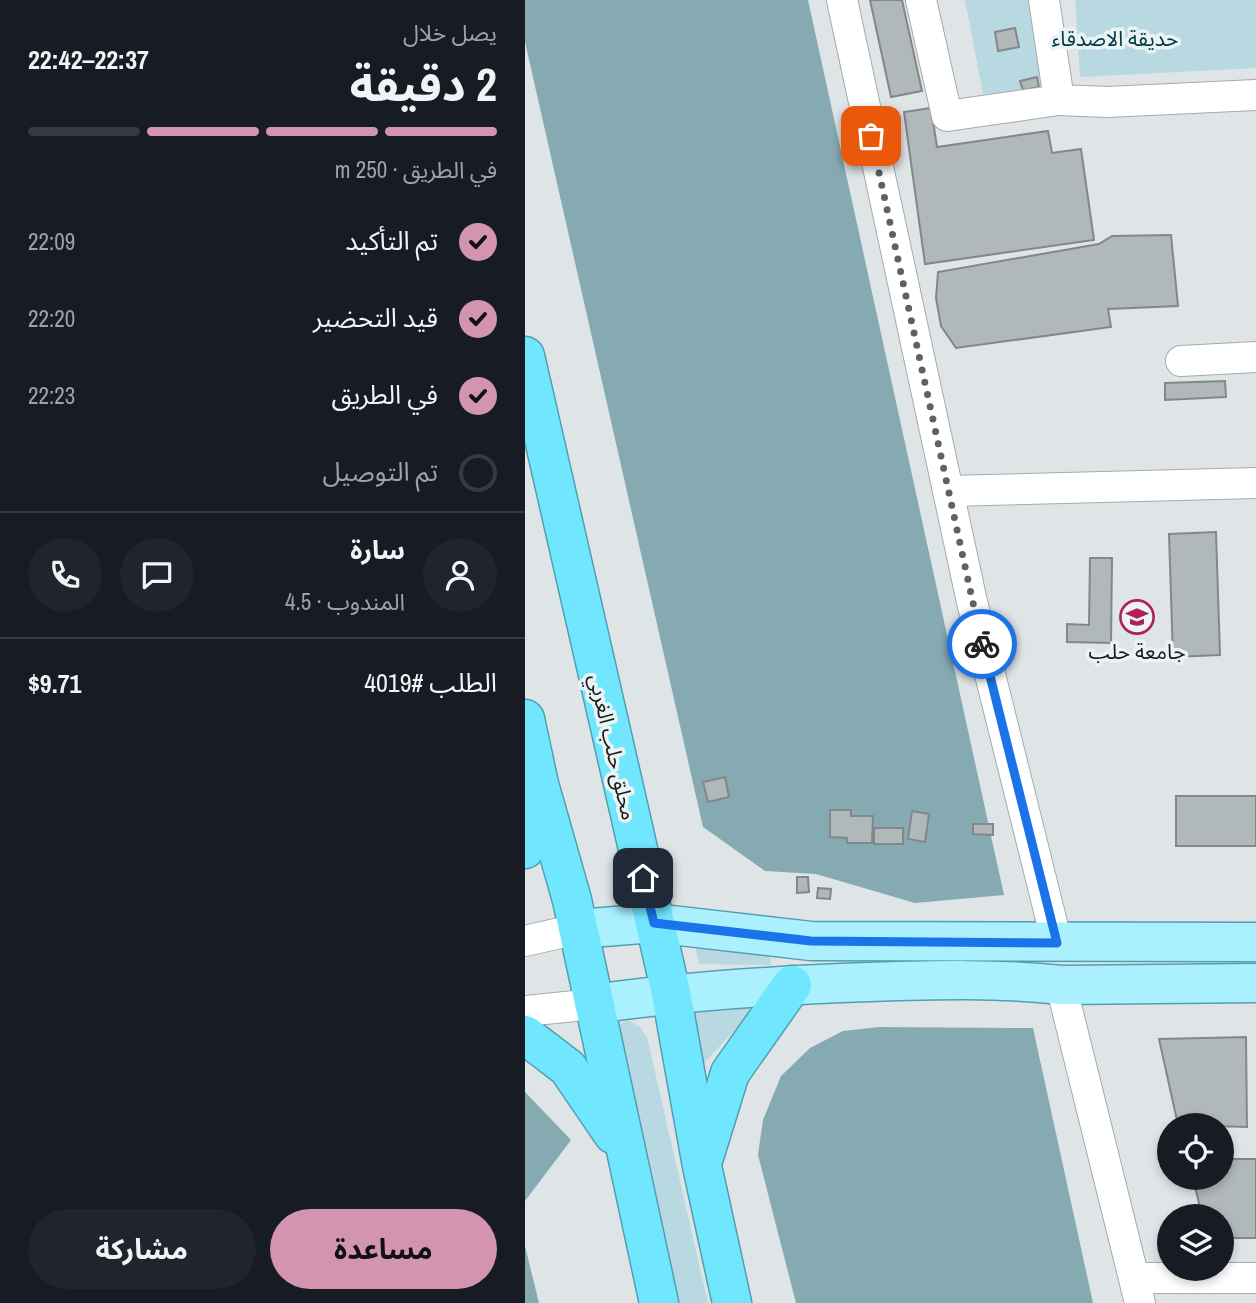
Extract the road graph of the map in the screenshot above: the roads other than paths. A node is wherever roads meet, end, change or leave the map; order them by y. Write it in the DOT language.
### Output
graph roads {
  1 [pos="842,0"];
  2 [pos="921,0"];
  3 [pos="1044,0"];
  4 [pos="1256,95"];
  5 [pos="1059,100"];
  6 [pos="525,356"];
  7 [pos="1256,357"];
  8 [pos="1181,360"];
  9 [pos="1256,482"];
  10 [pos="948,491"];
  11 [pos="525,719"];
  12 [pos="540,784"];
  13 [pos="525,849"];
  14 [pos="654,923"];
  15 [pos="578,929"];
  16 [pos="525,941"];
  17 [pos="1256,942"];
  18 [pos="1057,943"];
  19 [pos="1256,983"];
  20 [pos="792,985"];
  21 [pos="1061,985"];
  22 [pos="670,993"];
  23 [pos="594,1004"];
  24 [pos="525,1011"];
  25 [pos="525,1035"];
  26 [pos="627,1155"];
  27 [pos="702,1166"];
  28 [pos="1256,1278"];
  29 [pos="1138,1291"];
  30 [pos="659,1303"];
  31 [pos="732,1303"];
  1 -- 10 [label="street"];
  2 -- 5 [label="street"];
  3 -- 5 [label="street"];
  4 -- 5 [label="street"];
  6 -- 14 [label="highway, محلق حلب الغربي"];
  7 -- 8 [label="street"];
  9 -- 10 [label="street"];
  10 -- 18 [label="street"];
  11 -- 12 [label="highway"];
  12 -- 13 [label="highway"];
  12 -- 15 [label="highway"];
  14 -- 15 [label="main road"];
  14 -- 18 [label="main road"];
  14 -- 22 [label="highway, محلق حلب الغربي"];
  15 -- 16 [label="street"];
  15 -- 23 [label="highway"];
  17 -- 18 [label="main road"];
  19 -- 21 [label="main road"];
  20 -- 21 [label="main road"];
  20 -- 22 [label="main road"];
  20 -- 27 [label="highway"];
  21 -- 29 [label="street"];
  22 -- 23 [label="main road"];
  22 -- 27 [label="highway, محلق حلب الغربي"];
  23 -- 24 [label="street"];
  23 -- 26 [label="highway"];
  25 -- 26 [label="highway"];
  26 -- 30 [label="highway"];
  27 -- 31 [label="highway, محلق حلب الغربي"];
  28 -- 29 [label="street"];
}
